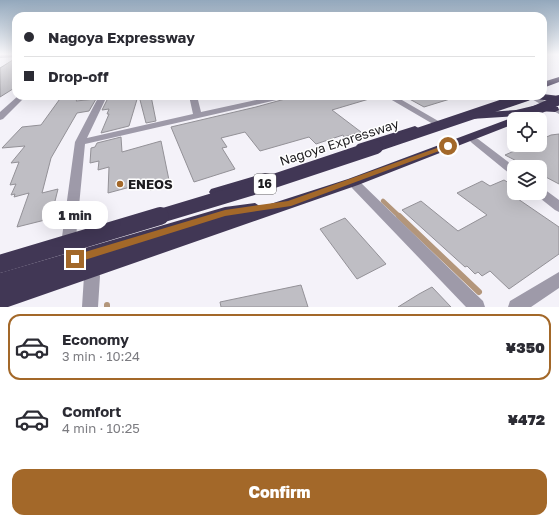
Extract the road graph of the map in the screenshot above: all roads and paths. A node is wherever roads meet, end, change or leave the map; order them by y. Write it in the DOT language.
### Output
graph roads {
  1 [pos="559,79"];
  2 [pos="547,84"];
  3 [pos="559,84"];
  4 [pos="547,88"];
  5 [pos="18,100"];
  6 [pos="101,100"];
  7 [pos="194,100"];
  8 [pos="268,100"];
  9 [pos="396,100"];
  10 [pos="504,100"];
  11 [pos="514,100"];
  12 [pos="542,100"];
  13 [pos="546,100"];
  14 [pos="558,105"];
  15 [pos="536,112"];
  16 [pos="544,112"];
  17 [pos="0,116"];
  18 [pos="198,116"];
  19 [pos="436,122"];
  20 [pos="507,122"];
  21 [pos="507,129"];
  22 [pos="475,141"];
  23 [pos="80,142"];
  24 [pos="507,166"];
  25 [pos="356,185"];
  26 [pos="547,198"];
  27 [pos="288,204"];
  28 [pos="559,207"];
  29 [pos="69,237"];
  30 [pos="0,257"];
  31 [pos="0,264"];
  32 [pos="92,276"];
  33 [pos="559,279"];
  34 [pos="0,282"];
  35 [pos="0,300"];
  36 [pos="1,307"];
  37 [pos="90,307"];
  38 [pos="477,307"];
  39 [pos="516,307"];
  1 -- 2 [label="highway"];
  3 -- 4 [label="highway"];
  5 -- 17 [label="street"];
  6 -- 23 [label="street"];
  7 -- 18 [label="street"];
  8 -- 18 [label="street"];
  9 -- 19 [label="street"];
  10 -- 19 [label="highway"];
  11 -- 31 [label="highway, Nagoya Expressway / 16, bridge"];
  12 -- 14 [label="street"];
  13 -- 14 [label="highway"];
  14 -- 15 [label="highway, 16, bridge"];
  14 -- 16 [label="highway"];
  14 -- 19 [label="highway"];
  18 -- 23 [label="street"];
  19 -- 29 [label="highway"];
  20 -- 27 [label="highway, 16"];
  21 -- 22 [label="highway"];
  22 -- 24 [label="street"];
  22 -- 25 [label="highway"];
  23 -- 29 [label="street"];
  25 -- 32 [label="highway"];
  25 -- 38 [label="street"];
  26 -- 28 [label="street"];
  27 -- 34 [label="highway"];
  27 -- 35 [label="highway, 16"];
  29 -- 30 [label="highway"];
  32 -- 36 [label="highway"];
  32 -- 37 [label="street"];
  33 -- 39 [label="street"];
}
